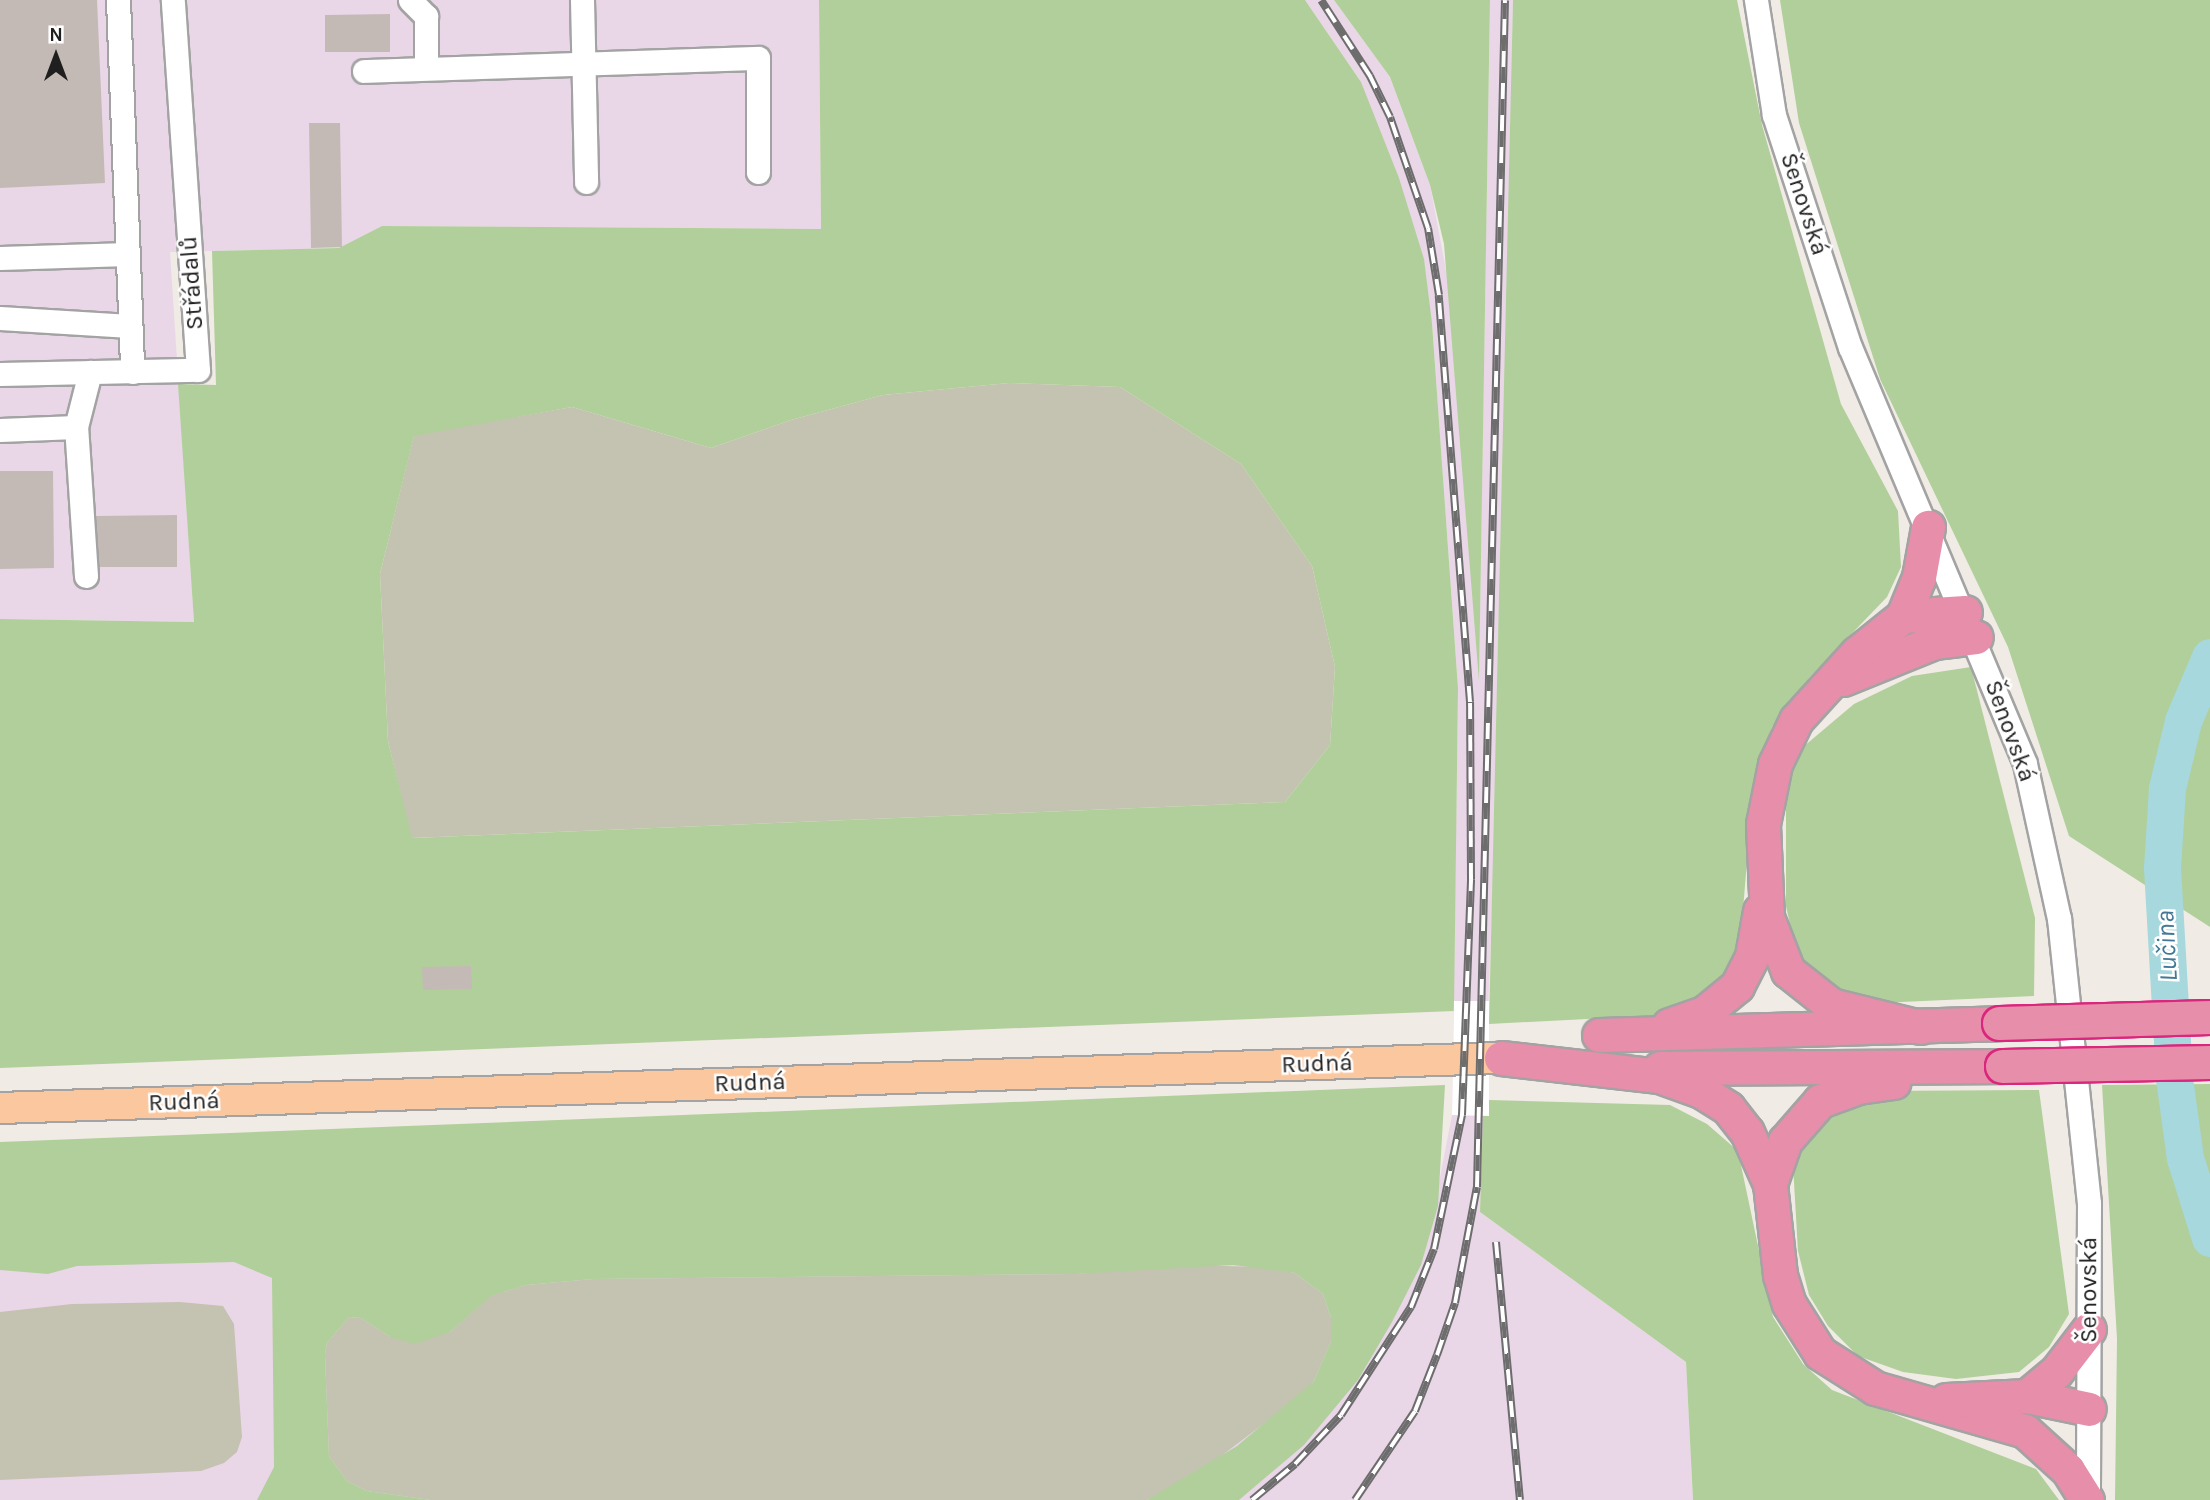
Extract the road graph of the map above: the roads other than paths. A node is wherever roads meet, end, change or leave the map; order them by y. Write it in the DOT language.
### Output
graph roads {
  1 [pos="118,0"];
  2 [pos="173,0"];
  3 [pos="410,0"];
  4 [pos="582,0"];
  5 [pos="1756,0"];
  6 [pos="583,62"];
  7 [pos="426,66"];
  8 [pos="364,71"];
  9 [pos="758,172"];
  10 [pos="586,182"];
  11 [pos="128,254"];
  12 [pos="0,258"];
  13 [pos="0,318"];
  14 [pos="130,326"];
  15 [pos="90,372"];
  16 [pos="132,372"];
  17 [pos="0,374"];
  18 [pos="76,428"];
  19 [pos="0,430"];
  20 [pos="1928,527"];
  21 [pos="86,576"];
  22 [pos="1903,616"];
  23 [pos="1970,625"];
  24 [pos="1822,689"];
  25 [pos="1763,880"];
  26 [pos="2210,1017"];
  27 [pos="1920,1027"];
  28 [pos="1599,1035"];
  29 [pos="1501,1058"];
  30 [pos="2210,1062"];
  31 [pos="1997,1067"];
  32 [pos="1602,1069"];
  33 [pos="0,1108"];
  34 [pos="1770,1184"];
  35 [pos="2089,1329"];
  36 [pos="2027,1396"];
  37 [pos="1913,1401"];
  38 [pos="2089,1413"];
  39 [pos="2025,1431"];
  40 [pos="2087,1500"];
  1 -- 11 [label="street"];
  2 -- 16 [label="street, Střádalů"];
  3 -- 7 [label="street"];
  4 -- 6 [label="street"];
  5 -- 20 [label="street, Šenovská"];
  6 -- 7 [label="street"];
  6 -- 9 [label="street"];
  6 -- 10 [label="street"];
  7 -- 8 [label="street"];
  11 -- 12 [label="street"];
  11 -- 14 [label="street"];
  13 -- 14 [label="street"];
  14 -- 16 [label="street"];
  15 -- 16 [label="street, Střádalů"];
  15 -- 17 [label="street, Střádalů"];
  15 -- 18 [label="street"];
  18 -- 19 [label="street"];
  18 -- 21 [label="street"];
  20 -- 22 [label="highway"];
  20 -- 23 [label="street, Šenovská"];
  22 -- 23 [label="highway"];
  22 -- 24 [label="highway"];
  23 -- 24 [label="highway"];
  23 -- 35 [label="street, Šenovská"];
  24 -- 25 [label="highway"];
  25 -- 27 [label="highway"];
  25 -- 28 [label="highway"];
  26 -- 27 [label="highway, bridge"];
  27 -- 28 [label="highway"];
  28 -- 29 [label="highway"];
  29 -- 32 [label="highway"];
  29 -- 33 [label="main road, Rudná"];
  30 -- 31 [label="highway, bridge"];
  31 -- 32 [label="highway"];
  31 -- 34 [label="highway"];
  32 -- 34 [label="highway"];
  34 -- 37 [label="highway"];
  35 -- 36 [label="highway"];
  35 -- 38 [label="street, Šenovská"];
  36 -- 37 [label="highway"];
  36 -- 38 [label="highway"];
  37 -- 39 [label="highway"];
  38 -- 39 [label="highway"];
  38 -- 40 [label="street, Šenovská"];
  39 -- 40 [label="highway"];
}
